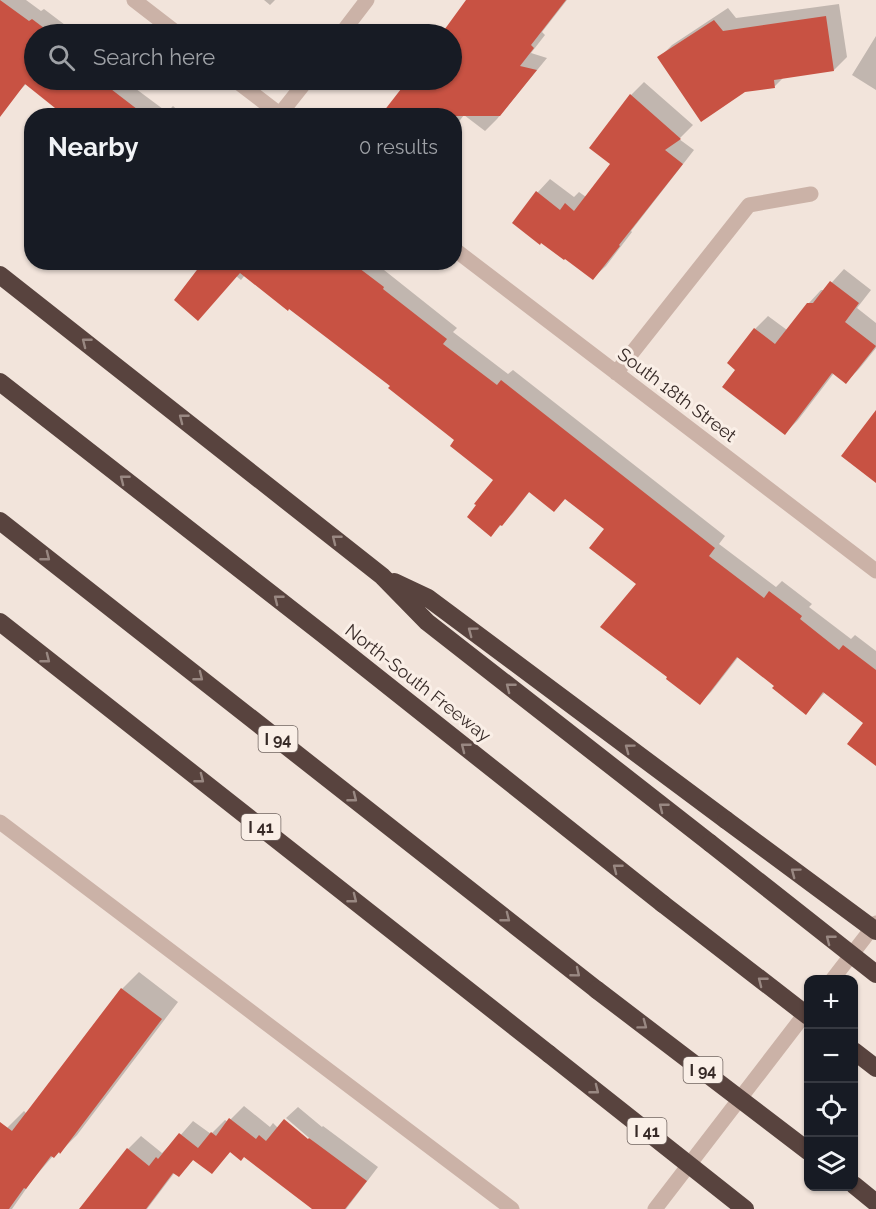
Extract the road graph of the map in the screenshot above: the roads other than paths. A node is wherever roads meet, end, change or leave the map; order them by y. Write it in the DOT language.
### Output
graph roads {
  1 [pos="134,0"];
  2 [pos="367,0"];
  3 [pos="165,24"];
  4 [pos="349,24"];
  5 [pos="248,90"];
  6 [pos="300,90"];
  7 [pos="272,108"];
  8 [pos="286,108"];
  9 [pos="811,194"];
  10 [pos="462,255"];
  11 [pos="0,275"];
  12 [pos="616,373"];
  13 [pos="0,382"];
  14 [pos="0,521"];
  15 [pos="876,571"];
  16 [pos="382,576"];
  17 [pos="0,622"];
  18 [pos="0,822"];
  19 [pos="876,923"];
  20 [pos="876,931"];
  21 [pos="876,974"];
  22 [pos="836,975"];
  23 [pos="804,1013"];
  24 [pos="804,1015"];
  25 [pos="858,1054"];
  26 [pos="876,1068"];
  27 [pos="804,1148"];
  28 [pos="858,1188"];
  29 [pos="876,1203"];
  30 [pos="512,1209"];
  31 [pos="655,1209"];
  32 [pos="745,1209"];
  1 -- 3 [label="street"];
  2 -- 4 [label="street"];
  5 -- 7 [label="street"];
  6 -- 8 [label="street"];
  9 -- 12 [label="street"];
  10 -- 12 [label="street, South 18th Street"];
  16 -- 11 [label="highway, one-way"];
  12 -- 15 [label="street, South 18th Street"];
  23 -- 13 [label="highway, North-South Freeway, one-way, bridge"];
  14 -- 27 [label="highway, I 94, one-way, bridge"];
  20 -- 16 [label="highway, one-way, bridge"];
  21 -- 16 [label="highway, one-way, bridge"];
  17 -- 32 [label="highway, I 41, one-way, bridge"];
  18 -- 30 [label="street"];
  19 -- 22 [label="street"];
  24 -- 31 [label="street"];
  25 -- 26 [label="highway"];
  28 -- 29 [label="highway"];
}
